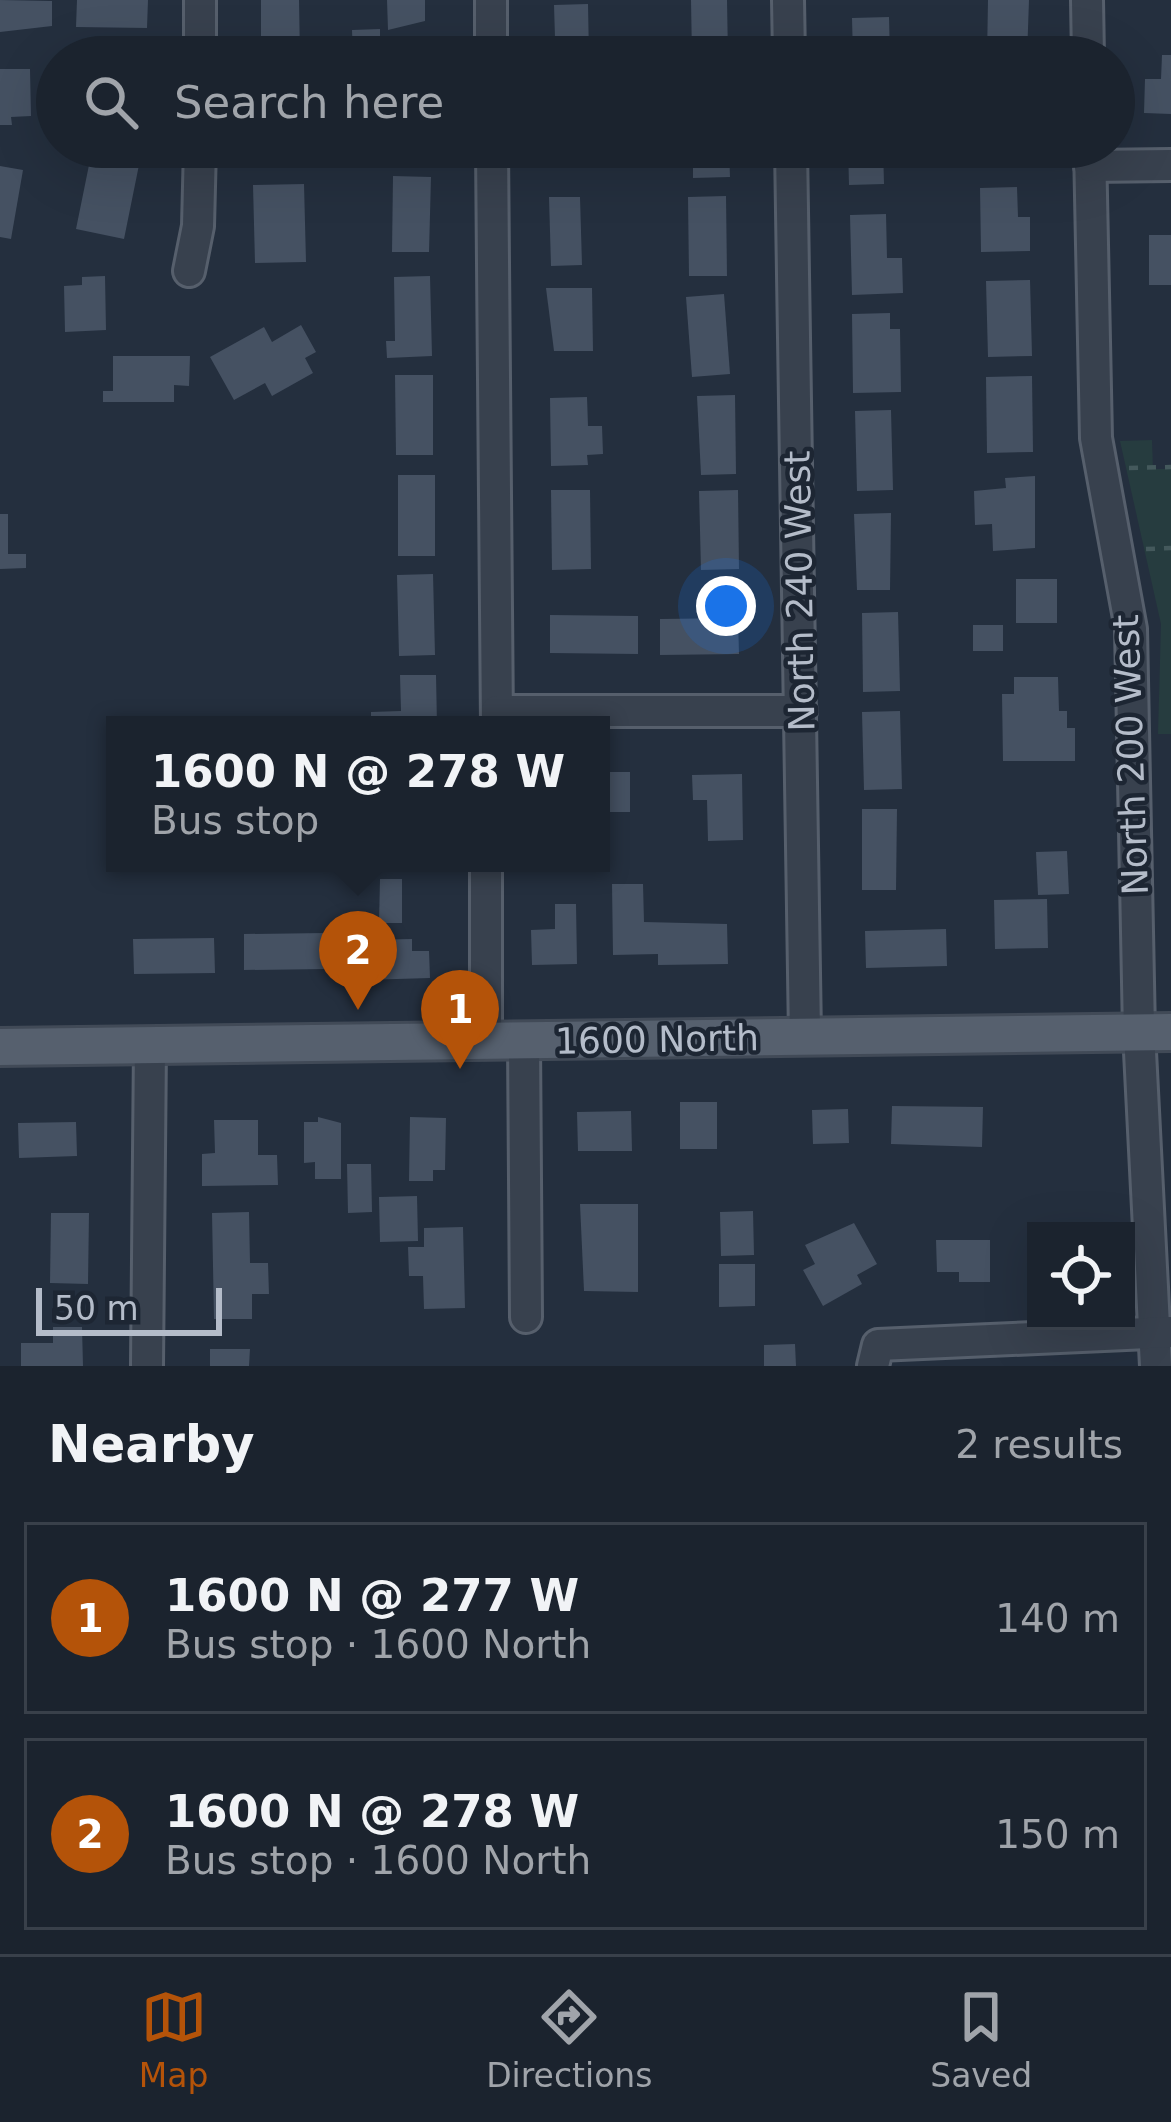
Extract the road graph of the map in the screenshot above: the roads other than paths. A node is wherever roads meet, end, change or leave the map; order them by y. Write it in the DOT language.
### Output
graph roads {
  1 [pos="200,0"];
  2 [pos="491,0"];
  3 [pos="788,0"];
  4 [pos="1087,0"];
  5 [pos="200,36"];
  6 [pos="491,36"];
  7 [pos="789,36"];
  8 [pos="1088,36"];
  9 [pos="1135,161"];
  10 [pos="1171,165"];
  11 [pos="199,168"];
  12 [pos="492,168"];
  13 [pos="791,168"];
  14 [pos="1090,168"];
  15 [pos="189,272"];
  16 [pos="801,711"];
  17 [pos="497,716"];
  18 [pos="584,716"];
  19 [pos="486,872"];
  20 [pos="1155,1032"];
  21 [pos="805,1036"];
  22 [pos="486,1041"];
  23 [pos="524,1041"];
  24 [pos="150,1046"];
  25 [pos="0,1047"];
  26 [pos="526,1317"];
  27 [pos="1163,1332"];
  28 [pos="876,1356"];
  29 [pos="147,1366"];
  30 [pos="1156,1366"];
  1 -- 5 [label="street"];
  2 -- 6 [label="street"];
  3 -- 7 [label="street"];
  4 -- 8 [label="street"];
  9 -- 10 [label="street"];
  11 -- 15 [label="street"];
  12 -- 17 [label="street"];
  13 -- 16 [label="street, North 240 West"];
  14 -- 20 [label="street, North 200 West"];
  16 -- 18 [label="street"];
  16 -- 21 [label="street, North 240 West"];
  19 -- 22 [label="street"];
  20 -- 21 [label="main road, 1600 North"];
  20 -- 27 [label="street, North 200 West"];
  21 -- 23 [label="main road, 1600 North"];
  22 -- 23 [label="main road, 1600 North"];
  22 -- 24 [label="main road, 1600 North"];
  23 -- 26 [label="street"];
  24 -- 25 [label="main road, 1600 North"];
  24 -- 29 [label="street"];
  27 -- 28 [label="street"];
  27 -- 30 [label="street, North 200 West"];
}
